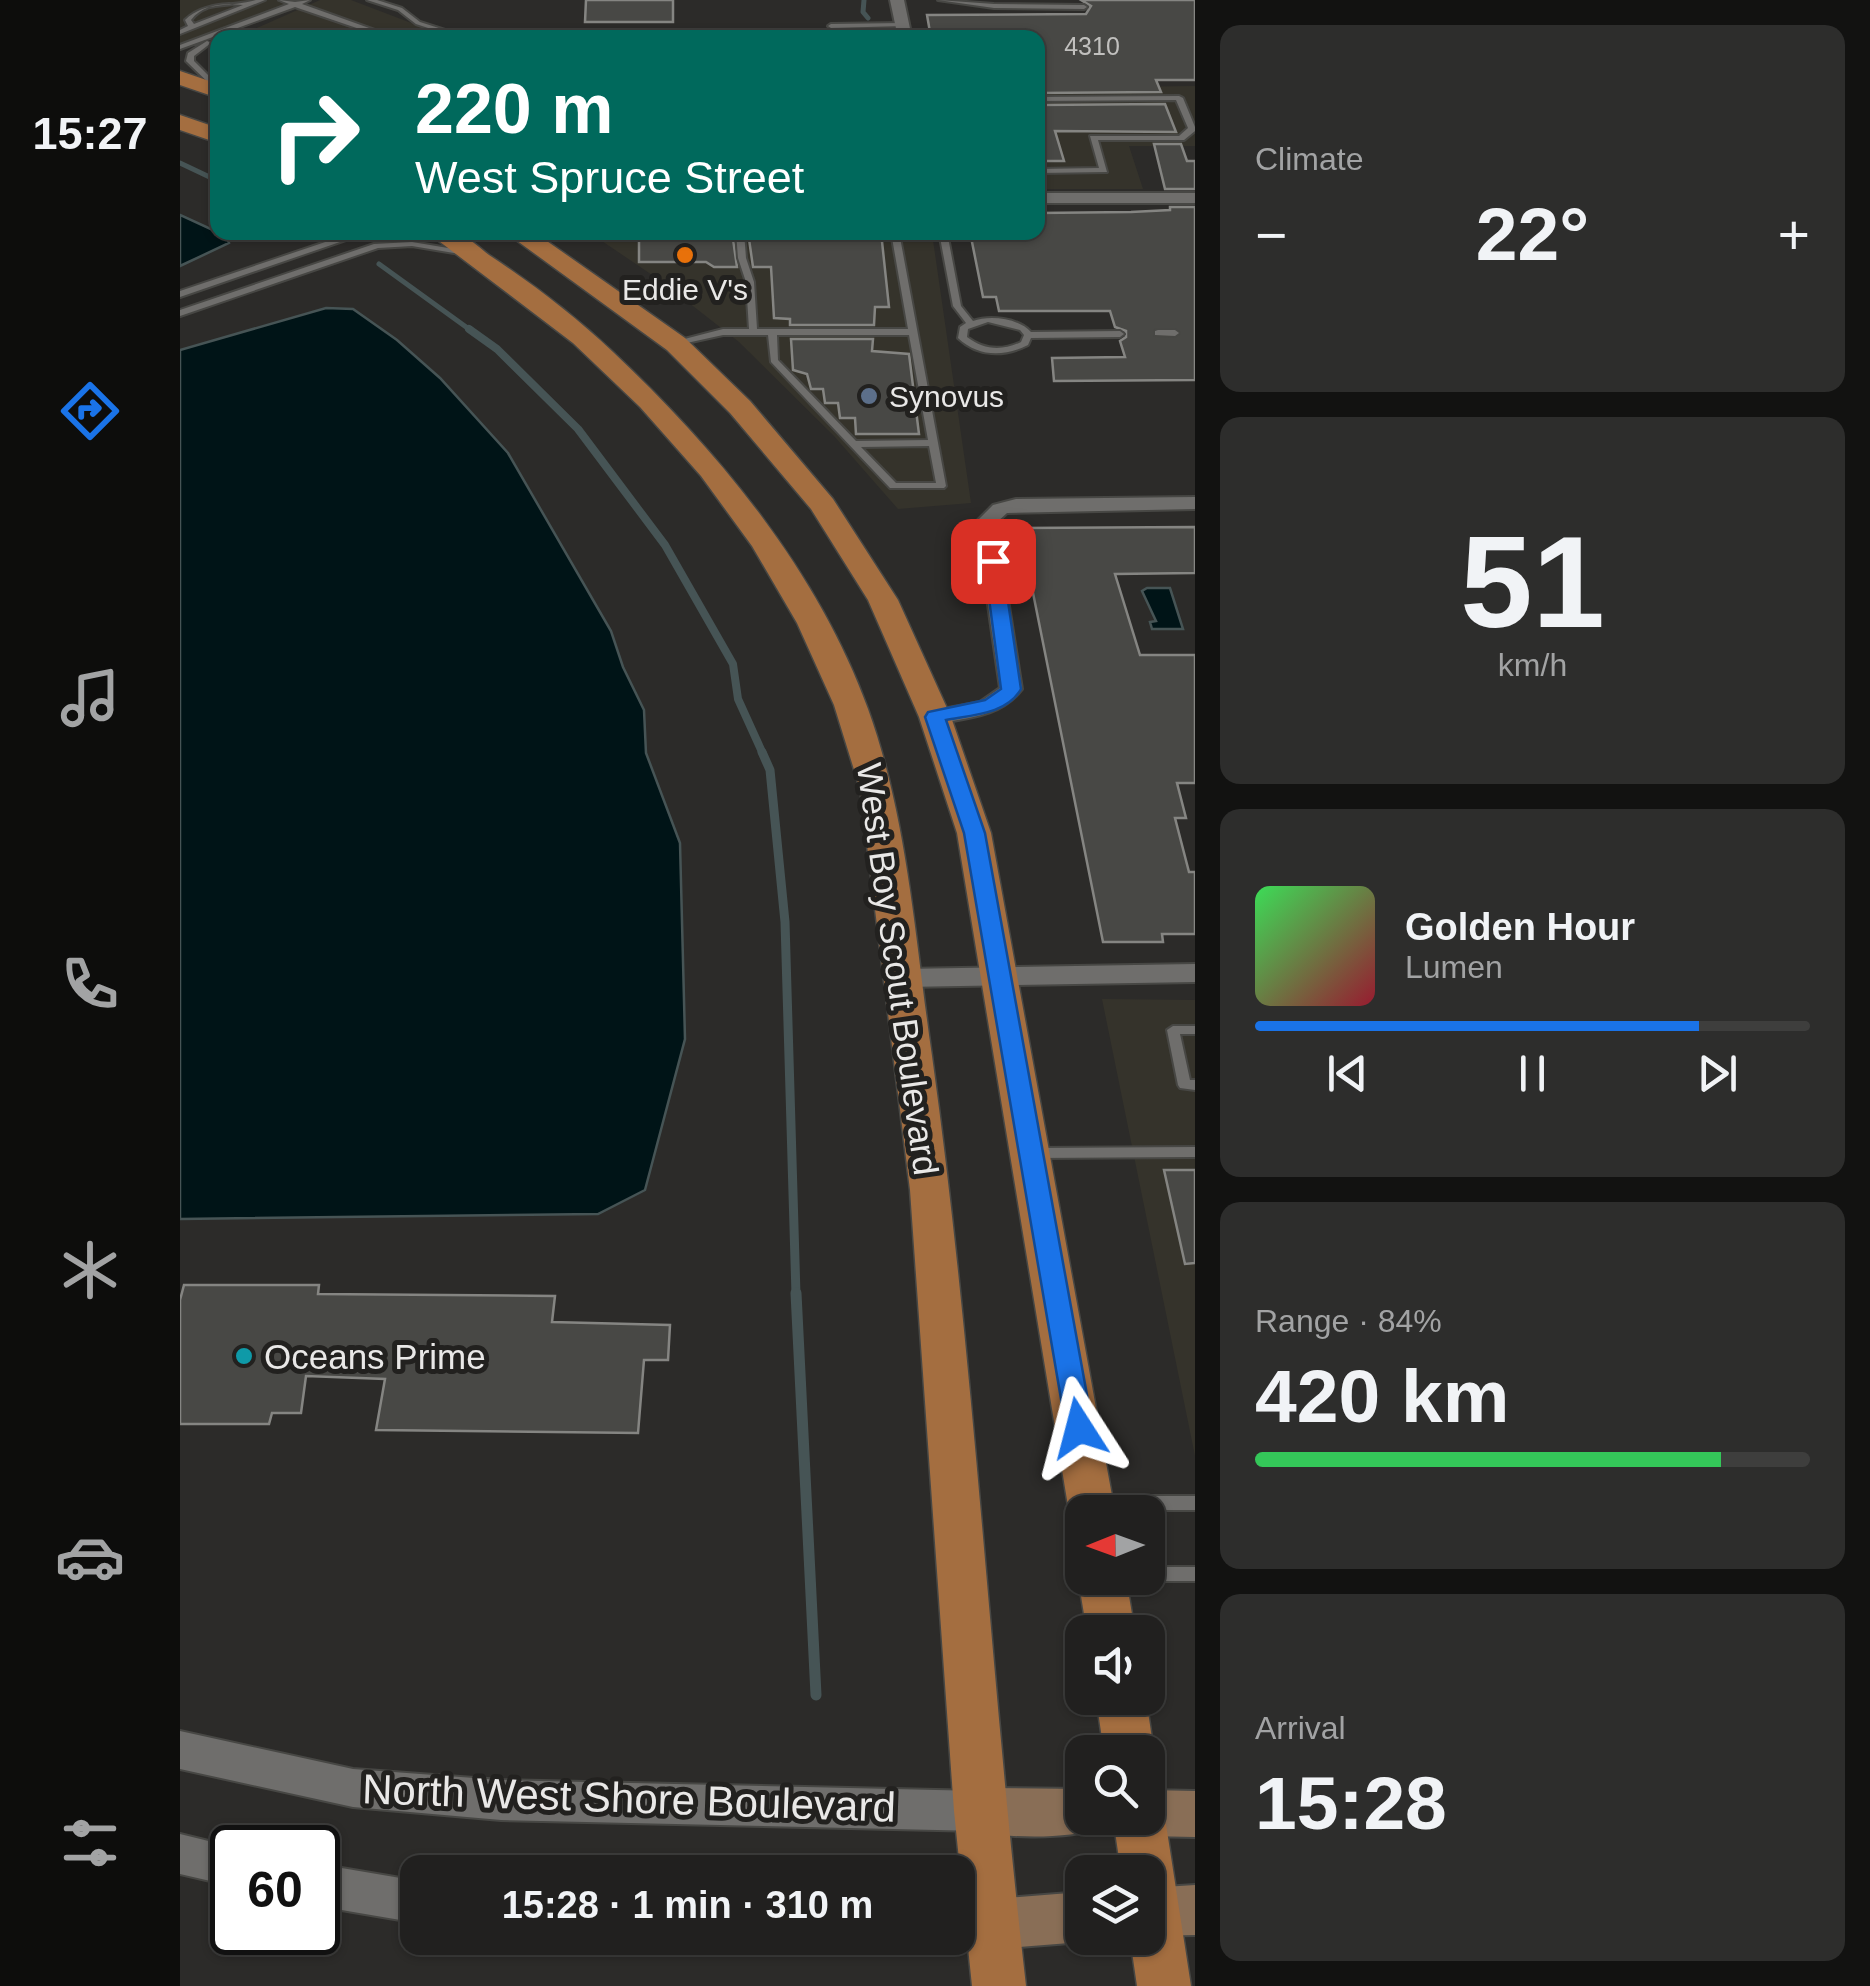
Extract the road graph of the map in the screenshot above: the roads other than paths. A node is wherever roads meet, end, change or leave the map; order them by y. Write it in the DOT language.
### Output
graph roads {
  1 [pos="262,0"];
  2 [pos="282,0"];
  3 [pos="307,0"];
  4 [pos="370,0"];
  5 [pos="897,0"];
  6 [pos="942,0"];
  7 [pos="253,4"];
  8 [pos="297,4"];
  9 [pos="1084,7"];
  10 [pos="830,26"];
  11 [pos="192,27"];
  12 [pos="231,30"];
  13 [pos="370,30"];
  14 [pos="440,30"];
  15 [pos="889,30"];
  16 [pos="904,30"];
  17 [pos="180,32"];
  18 [pos="210,37"];
  19 [pos="210,43"];
  20 [pos="180,47"];
  21 [pos="180,78"];
  22 [pos="210,83"];
  23 [pos="210,87"];
  24 [pos="1045,99"];
  25 [pos="180,122"];
  26 [pos="210,133"];
  27 [pos="1045,171"];
  28 [pos="1045,198"];
  29 [pos="1195,198"];
  30 [pos="341,240"];
  31 [pos="452,240"];
  32 [pos="528,240"];
  33 [pos="741,240"];
  34 [pos="896,240"];
  35 [pos="945,240"];
  36 [pos="474,254"];
  37 [pos="180,294"];
  38 [pos="180,313"];
  39 [pos="970,323"];
  40 [pos="753,332"];
  41 [pos="772,332"];
  42 [pos="912,332"];
  43 [pos="1158,333"];
  44 [pos="1176,333"];
  45 [pos="1120,334"];
  46 [pos="1028,335"];
  47 [pos="676,344"];
  48 [pos="853,444"];
  49 [pos="933,444"];
  50 [pos="1195,504"];
  51 [pos="935,717"];
  52 [pos="1195,973"];
  53 [pos="1002,977"];
  54 [pos="904,978"];
  55 [pos="1195,1030"];
  56 [pos="1195,1084"];
  57 [pos="1195,1152"];
  58 [pos="1032,1154"];
  59 [pos="1090,1495"];
  60 [pos="1195,1503"];
  61 [pos="1165,1504"];
  62 [pos="1165,1574"];
  63 [pos="1195,1574"];
  64 [pos="180,1750"];
  65 [pos="980,1811"];
  66 [pos="1065,1812"];
  67 [pos="1165,1813"];
  68 [pos="1195,1814"];
  69 [pos="180,1854"];
  70 [pos="210,1861"];
  71 [pos="340,1890"];
  72 [pos="400,1899"];
  73 [pos="1065,1918"];
  74 [pos="975,1924"];
  75 [pos="1162,1955"];
  76 [pos="999,1986"];
  77 [pos="1164,1986"];
  1 -- 7 [label="lane"];
  2 -- 8 [label="lane"];
  3 -- 8 [label="lane"];
  4 -- 14 [label="lane"];
  5 -- 16 [label="street"];
  6 -- 9 [label="lane"];
  7 -- 11 [label="lane"];
  7 -- 11 [label="lane"];
  8 -- 12 [label="lane"];
  8 -- 13 [label="lane"];
  10 -- 15 [label="lane"];
  11 -- 17 [label="lane"];
  18 -- 20 [label="lane"];
  19 -- 22 [label="lane"];
  21 -- 23 [label="main road"];
  24 -- 27 [label="lane"];
  25 -- 26 [label="main road"];
  28 -- 29 [label="street"];
  30 -- 37 [label="lane"];
  31 -- 36 [label="main road, West Boy Scout Boulevard"];
  32 -- 47 [label="main road"];
  33 -- 40 [label="lane"];
  34 -- 42 [label="lane"];
  35 -- 39 [label="lane"];
  36 -- 38 [label="lane"];
  36 -- 54 [label="main road, West Boy Scout Boulevard"];
  39 -- 46 [label="lane"];
  39 -- 46 [label="lane"];
  40 -- 41 [label="lane"];
  40 -- 47 [label="lane"];
  41 -- 42 [label="lane"];
  41 -- 48 [label="lane"];
  42 -- 49 [label="lane"];
  43 -- 44 [label="lane"];
  45 -- 46 [label="lane"];
  47 -- 51 [label="main road"];
  48 -- 49 [label="lane"];
  48 -- 49 [label="lane"];
  50 -- 51 [label="street"];
  51 -- 53 [label="main road"];
  52 -- 53 [label="street"];
  53 -- 54 [label="street"];
  53 -- 58 [label="main road"];
  54 -- 65 [label="main road, West Boy Scout Boulevard"];
  55 -- 56 [label="lane"];
  57 -- 58 [label="lane"];
  58 -- 59 [label="main road"];
  60 -- 61 [label="lane"];
  62 -- 63 [label="lane"];
  64 -- 65 [label="street, North West Shore Boulevard"];
  65 -- 66 [label="main road, North West Shore Boulevard"];
  65 -- 74 [label="main road, West Boy Scout Boulevard"];
  67 -- 68 [label="main road"];
  69 -- 70 [label="street"];
  71 -- 72 [label="street"];
  73 -- 74 [label="main road"];
  74 -- 76 [label="main road, West Boy Scout Boulevard"];
  75 -- 77 [label="main road"];
}
